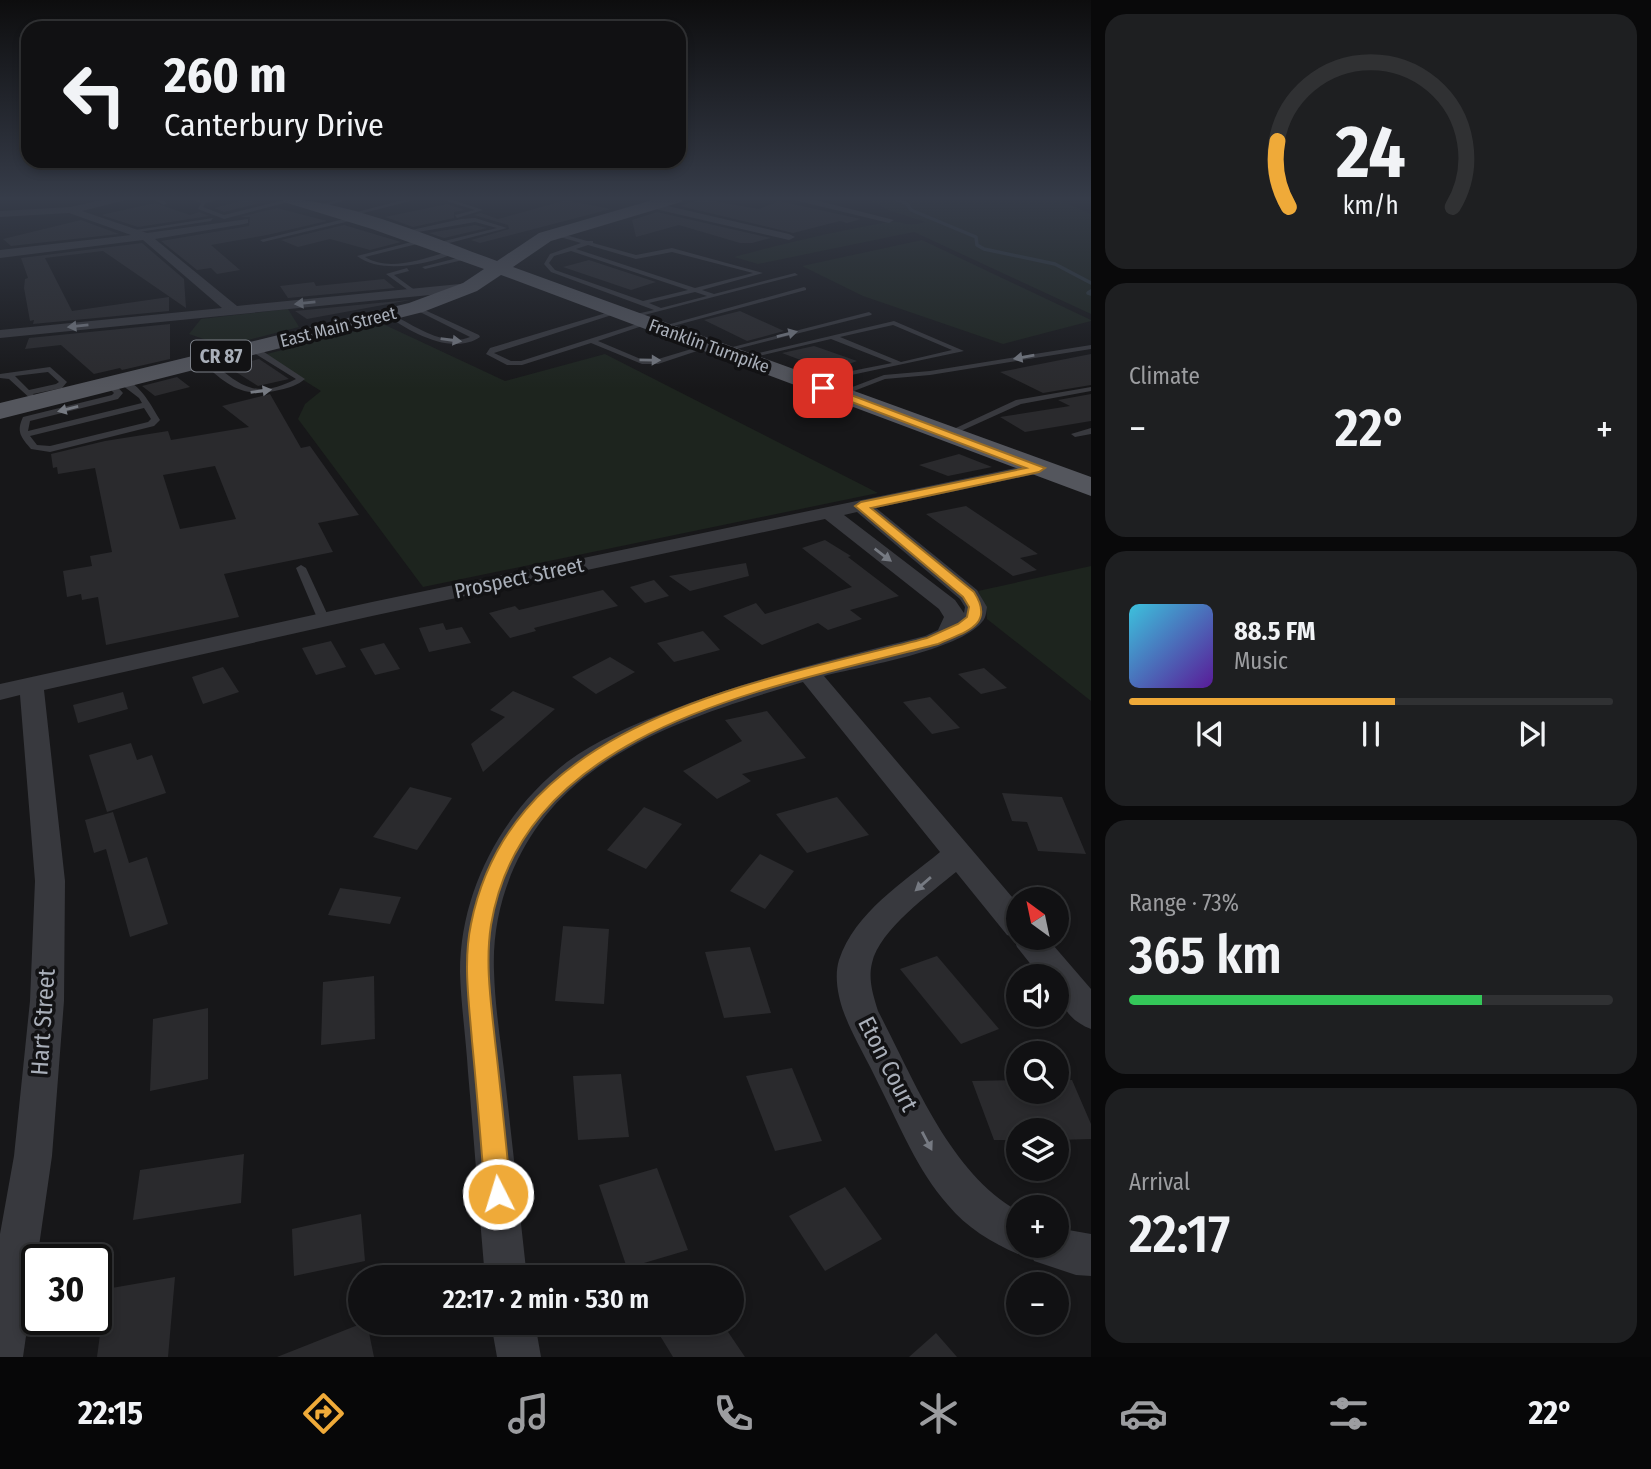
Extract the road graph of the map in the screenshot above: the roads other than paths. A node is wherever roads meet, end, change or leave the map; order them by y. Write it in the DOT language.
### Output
graph roads {
  1 [pos="176,262"];
  2 [pos="370,262"];
  3 [pos="411,262"];
  4 [pos="437,262"];
  5 [pos="476,262"];
  6 [pos="508,262"];
  7 [pos="547,262"];
  8 [pos="613,262"];
  9 [pos="719,262"];
  10 [pos="498,269"];
  11 [pos="795,275"];
  12 [pos="533,283"];
  13 [pos="470,287"];
  14 [pos="804,289"];
  15 [pos="695,290"];
  16 [pos="411,295"];
  17 [pos="449,296"];
  18 [pos="714,296"];
  19 [pos="233,310"];
  20 [pos="869,314"];
  21 [pos="388,315"];
  22 [pos="643,316"];
  23 [pos="0,334"];
  24 [pos="832,337"];
  25 [pos="593,341"];
  26 [pos="1091,347"];
  27 [pos="252,348"];
  28 [pos="724,352"];
  29 [pos="204,360"];
  30 [pos="901,364"];
  31 [pos="1,376"];
  32 [pos="115,382"];
  33 [pos="808,382"];
  34 [pos="1091,389"];
  35 [pos="838,394"];
  36 [pos="31,398"];
  37 [pos="145,405"];
  38 [pos="0,411"];
  39 [pos="1091,431"];
  40 [pos="947,434"];
  41 [pos="1075,434"];
  42 [pos="24,435"];
  43 [pos="1039,468"];
  44 [pos="1091,487"];
  45 [pos="861,506"];
  46 [pos="829,513"];
  47 [pos="302,568"];
  48 [pos="324,620"];
  49 [pos="948,634"];
  50 [pos="808,673"];
  51 [pos="16,688"];
  52 [pos="958,853"];
  53 [pos="1006,911"];
  54 [pos="1038,950"];
  55 [pos="1091,1014"];
  56 [pos="1006,1226"];
  57 [pos="1069,1252"];
  58 [pos="1091,1255"];
  59 [pos="505,1265"];
  60 [pos="515,1335"];
  61 [pos="1,1357"];
  62 [pos="519,1357"];
  1 -- 19 [label="street"];
  2 -- 3 [label="lane"];
  4 -- 16 [label="lane"];
  5 -- 10 [label="main road, Franklin Turnpike"];
  6 -- 10 [label="main road, East Main Street"];
  7 -- 22 [label="lane"];
  8 -- 15 [label="lane"];
  9 -- 15 [label="lane"];
  10 -- 12 [label="main road, Franklin Turnpike"];
  10 -- 13 [label="main road, East Main Street"];
  11 -- 18 [label="lane"];
  12 -- 17 [label="main road"];
  12 -- 22 [label="main road, Franklin Turnpike"];
  13 -- 16 [label="street"];
  13 -- 17 [label="main road, East Main Street"];
  14 -- 22 [label="lane"];
  15 -- 18 [label="lane"];
  15 -- 22 [label="lane"];
  16 -- 17 [label="main road, East Main Street / CR 87"];
  16 -- 19 [label="street, one-way"];
  16 -- 21 [label="main road, East Main Street / CR 87"];
  21 -- 16 [label="lane, one-way"];
  18 -- 22 [label="lane"];
  19 -- 23 [label="street, one-way"];
  28 -- 20 [label="lane, one-way"];
  21 -- 27 [label="main road, East Main Street / CR 87"];
  22 -- 25 [label="lane"];
  22 -- 25 [label="lane"];
  22 -- 28 [label="main road, Franklin Turnpike"];
  24 -- 28 [label="lane"];
  24 -- 30 [label="lane"];
  24 -- 30 [label="lane"];
  25 -- 28 [label="lane, one-way"];
  26 -- 35 [label="lane, one-way"];
  27 -- 29 [label="main road, East Main Street / CR 87"];
  29 -- 27 [label="lane, one-way"];
  28 -- 33 [label="main road, Franklin Turnpike"];
  29 -- 32 [label="main road, East Main Street / CR 87"];
  30 -- 33 [label="lane"];
  31 -- 36 [label="lane"];
  31 -- 36 [label="lane"];
  32 -- 36 [label="main road, East Main Street / CR 87"];
  32 -- 37 [label="lane"];
  32 -- 42 [label="lane, one-way"];
  33 -- 35 [label="main road, Franklin Turnpike"];
  34 -- 40 [label="lane"];
  35 -- 40 [label="main road, Franklin Turnpike"];
  36 -- 38 [label="main road, East Main Street / CR 87"];
  37 -- 42 [label="lane"];
  37 -- 42 [label="lane"];
  39 -- 41 [label="lane"];
  40 -- 43 [label="main road, Franklin Turnpike"];
  43 -- 44 [label="main road, Franklin Turnpike"];
  43 -- 45 [label="street, Prospect Street"];
  45 -- 46 [label="street, Prospect Street"];
  45 -- 49 [label="street"];
  46 -- 48 [label="street, Prospect Street"];
  46 -- 49 [label="street, one-way"];
  47 -- 48 [label="lane"];
  48 -- 51 [label="street, Prospect Street"];
  49 -- 50 [label="street"];
  50 -- 52 [label="street"];
  50 -- 59 [label="street"];
  51 -- 61 [label="street, Hart Street"];
  52 -- 53 [label="street"];
  52 -- 56 [label="street, Eton Court, one-way"];
  54 -- 55 [label="street"];
  57 -- 58 [label="street"];
  60 -- 62 [label="street"];
}
